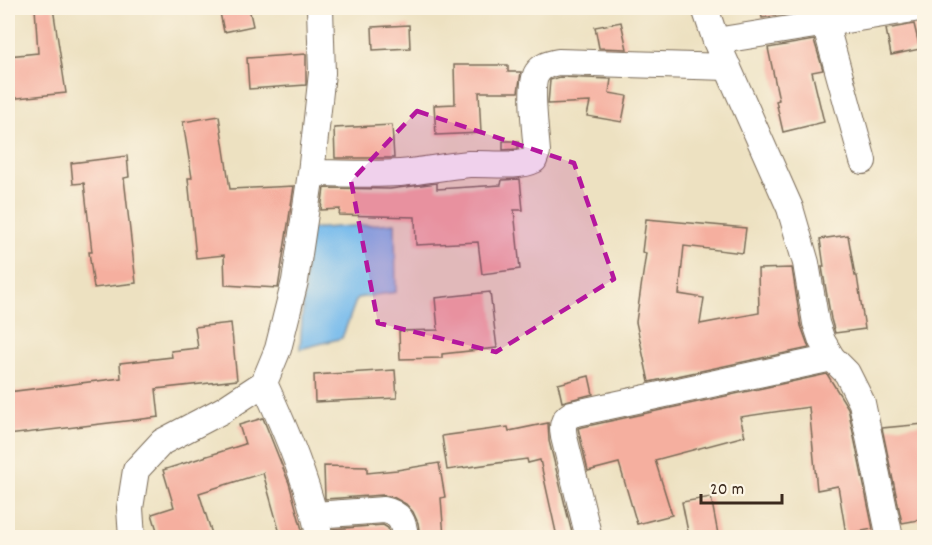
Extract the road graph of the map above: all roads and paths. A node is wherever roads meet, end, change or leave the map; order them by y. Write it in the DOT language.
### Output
graph roads {
  1 [pos="320,8"];
  2 [pos="705,8"];
  3 [pos="920,8"];
  4 [pos="823,15"];
  5 [pos="716,41"];
  6 [pos="728,67"];
  7 [pos="863,161"];
  8 [pos="311,173"];
  9 [pos="832,358"];
  10 [pos="264,382"];
  11 [pos="317,526"];
  12 [pos="132,537"];
  13 [pos="405,537"];
  14 [pos="589,537"];
  15 [pos="890,537"];
  1 -- 8 [label="street"];
  2 -- 5 [label="street"];
  3 -- 4 [label="street"];
  4 -- 5 [label="street"];
  4 -- 7 [label="street"];
  5 -- 6 [label="street"];
  6 -- 8 [label="street"];
  6 -- 9 [label="street"];
  8 -- 10 [label="street"];
  9 -- 14 [label="street"];
  9 -- 15 [label="street"];
  10 -- 11 [label="street"];
  10 -- 12 [label="street"];
  11 -- 13 [label="street"];
}
